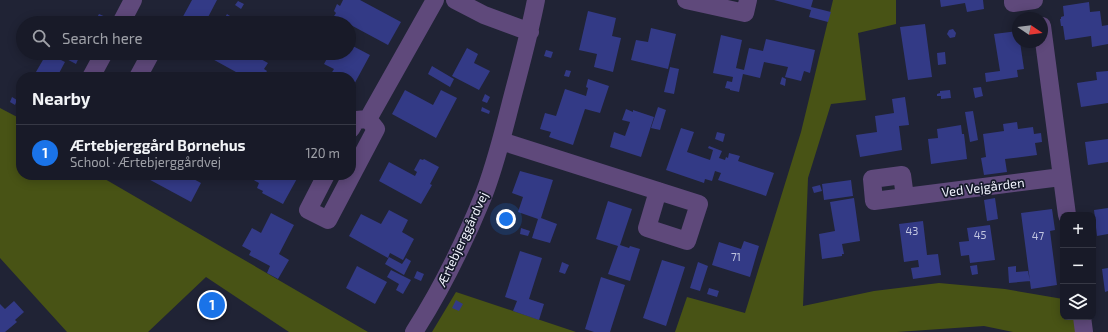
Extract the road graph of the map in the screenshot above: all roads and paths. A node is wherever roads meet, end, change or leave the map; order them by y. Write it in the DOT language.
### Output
graph roads {
  1 [pos="133,0"];
  2 [pos="435,0"];
  3 [pos="455,0"];
  4 [pos="536,0"];
  5 [pos="686,0"];
  6 [pos="748,0"];
  7 [pos="1013,0"];
  8 [pos="1034,0"];
  9 [pos="1039,0"];
  10 [pos="720,4"];
  11 [pos="1040,12"];
  12 [pos="125,16"];
  13 [pos="530,32"];
  14 [pos="1045,48"];
  15 [pos="100,60"];
  16 [pos="147,60"];
  17 [pos="94,72"];
  18 [pos="141,72"];
  19 [pos="368,119"];
  20 [pos="356,120"];
  21 [pos="501,141"];
  22 [pos="356,167"];
  23 [pos="1062,177"];
  24 [pos="323,180"];
  25 [pos="349,180"];
  26 [pos="658,191"];
  27 [pos="905,197"];
  28 [pos="1067,212"];
  29 [pos="1082,320"];
  30 [pos="414,332"];
  31 [pos="1084,332"];
  1 -- 12 [label="street"];
  2 -- 19 [label="street"];
  3 -- 13 [label="street"];
  4 -- 13 [label="street, Ærtebjerggårdvej"];
  5 -- 10 [label="street"];
  6 -- 10 [label="street"];
  7 -- 8 [label="street"];
  9 -- 11 [label="street"];
  13 -- 21 [label="street, Ærtebjerggårdvej"];
  14 -- 23 [label="street"];
  15 -- 17 [label="street"];
  16 -- 18 [label="street"];
  19 -- 20 [label="street"];
  19 -- 22 [label="street"];
  21 -- 26 [label="street"];
  21 -- 30 [label="street, Ærtebjerggårdvej"];
  23 -- 27 [label="street, Ved Vejgården"];
  23 -- 28 [label="street"];
  24 -- 25 [label="street"];
  29 -- 31 [label="street"];
}
